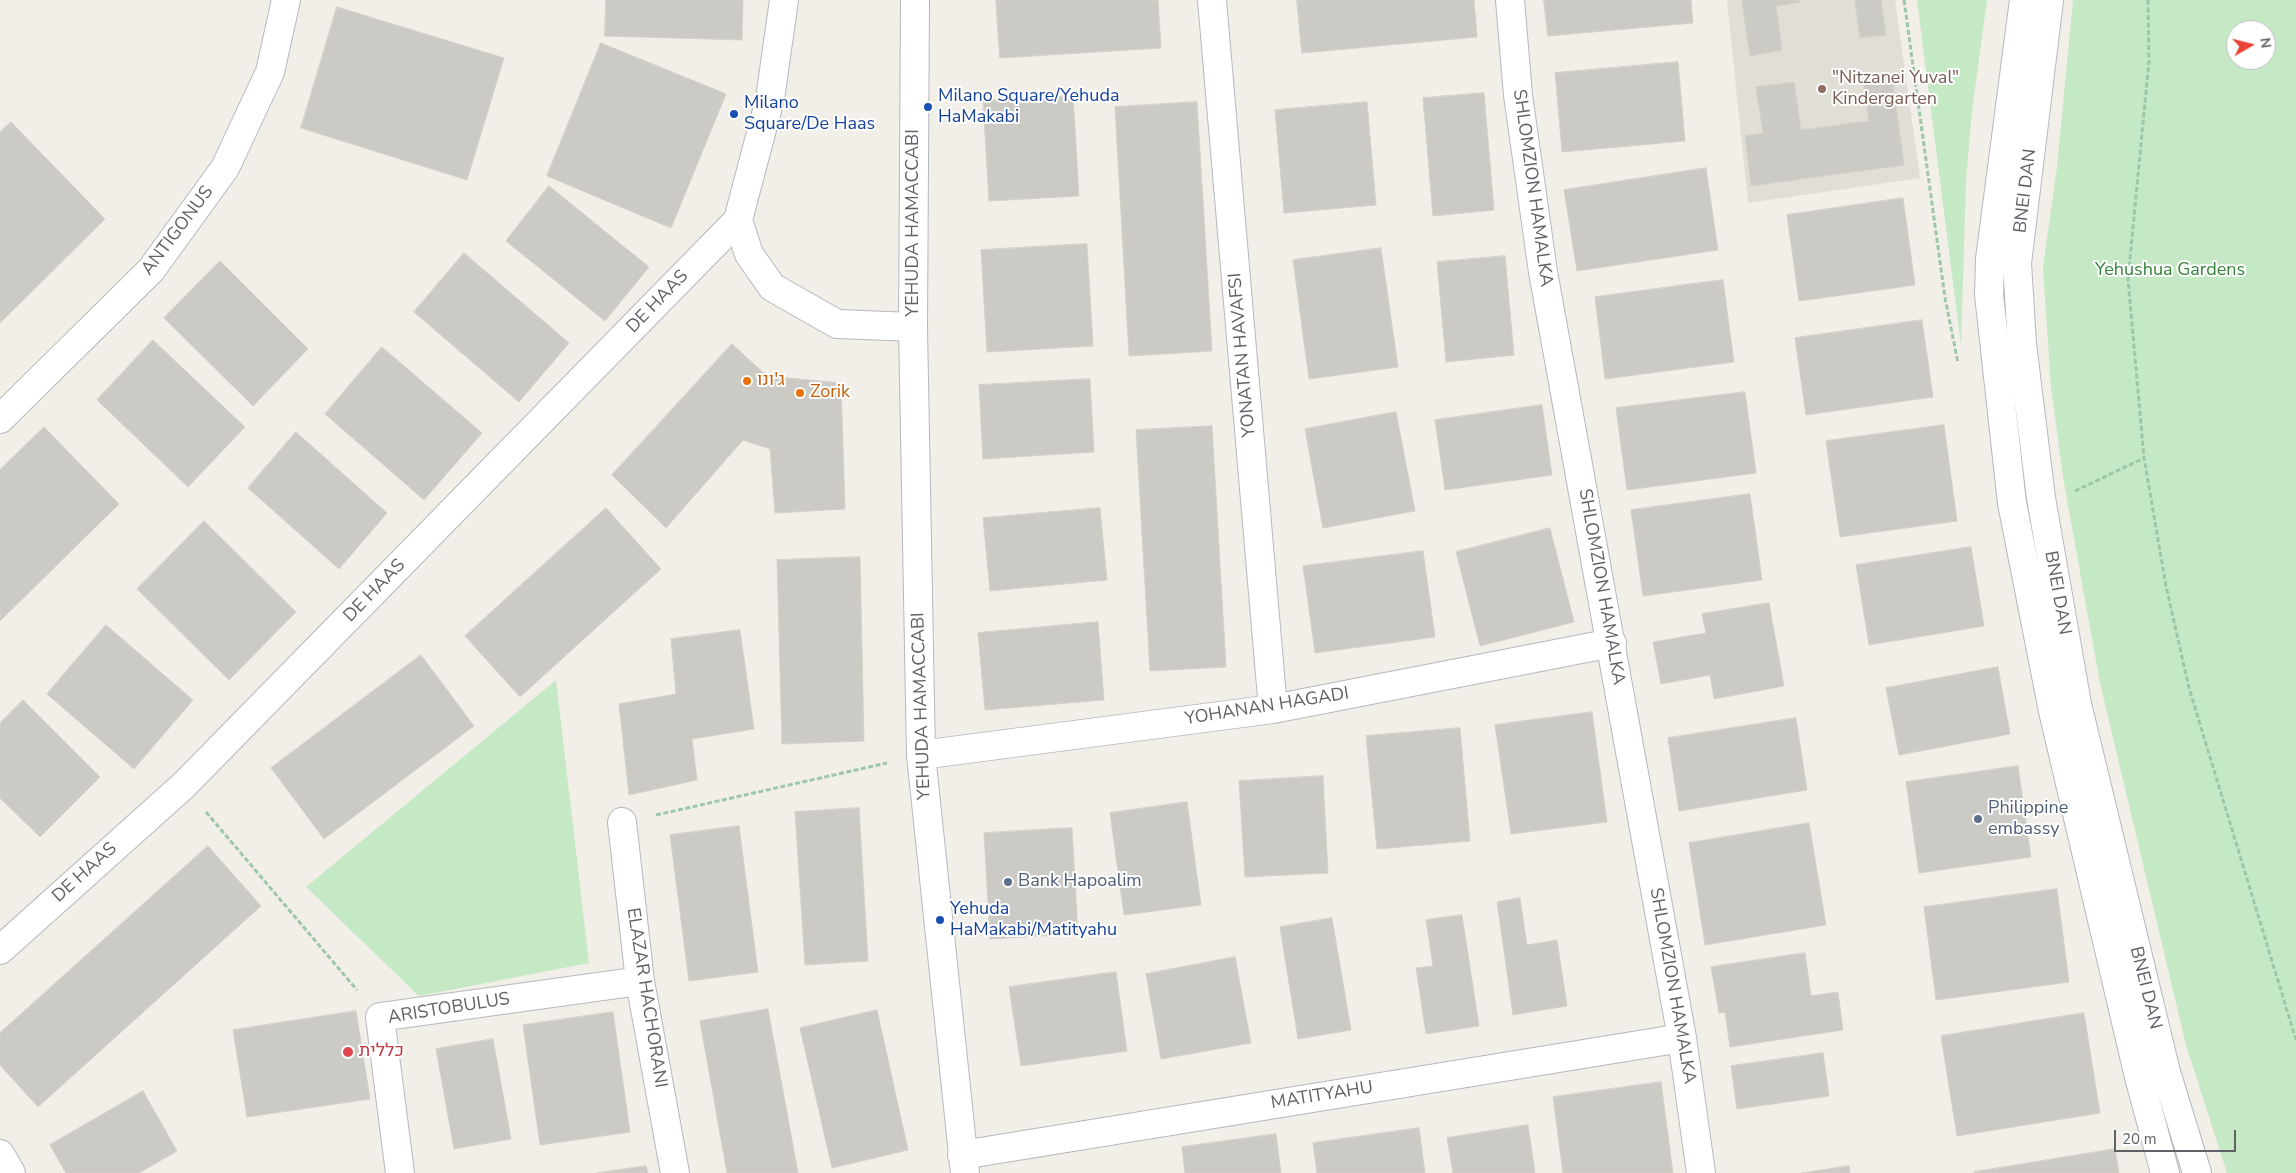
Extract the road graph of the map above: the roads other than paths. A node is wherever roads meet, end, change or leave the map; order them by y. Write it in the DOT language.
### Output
graph roads {
  1 [pos="286,0"];
  2 [pos="784,0"];
  3 [pos="915,0"];
  4 [pos="1212,0"];
  5 [pos="1510,0"];
  6 [pos="2024,0"];
  7 [pos="2049,0"];
  8 [pos="738,220"];
  9 [pos="913,327"];
  10 [pos="0,419"];
  11 [pos="1612,643"];
  12 [pos="1273,709"];
  13 [pos="920,755"];
  14 [pos="622,822"];
  15 [pos="0,950"];
  16 [pos="640,981"];
  17 [pos="1682,1038"];
  18 [pos="0,1154"];
  19 [pos="964,1164"];
  20 [pos="11,1173"];
  21 [pos="400,1173"];
  22 [pos="675,1173"];
  23 [pos="1701,1173"];
  24 [pos="2165,1173"];
  25 [pos="2197,1173"];
  1 -- 10 [label="street, ANTIGONUS"];
  2 -- 8 [label="street"];
  3 -- 9 [label="street, YEHUDA HAMACCABI"];
  4 -- 12 [label="street, YONATAN HAVAFSI"];
  5 -- 11 [label="street, SHLOMZION HAMALKA"];
  6 -- 24 [label="street, BNEI DAN"];
  7 -- 25 [label="street, BNEI DAN"];
  8 -- 9 [label="street, YEHUDA HAMACCABI"];
  8 -- 15 [label="street, DE HAAS"];
  9 -- 13 [label="street, YEHUDA HAMACCABI"];
  11 -- 12 [label="street, YOHANAN HAGADI"];
  11 -- 17 [label="street, SHLOMZION HAMALKA"];
  12 -- 13 [label="street, YOHANAN HAGADI"];
  13 -- 19 [label="street, YEHUDA HAMACCABI"];
  14 -- 16 [label="street, ELAZAR HACHORANI"];
  16 -- 21 [label="street, ARISTOBULUS"];
  16 -- 22 [label="street, ELAZAR HACHORANI"];
  17 -- 19 [label="street, MATITYAHU"];
  17 -- 23 [label="street, SHLOMZION HAMALKA"];
  18 -- 20 [label="street"];
}
